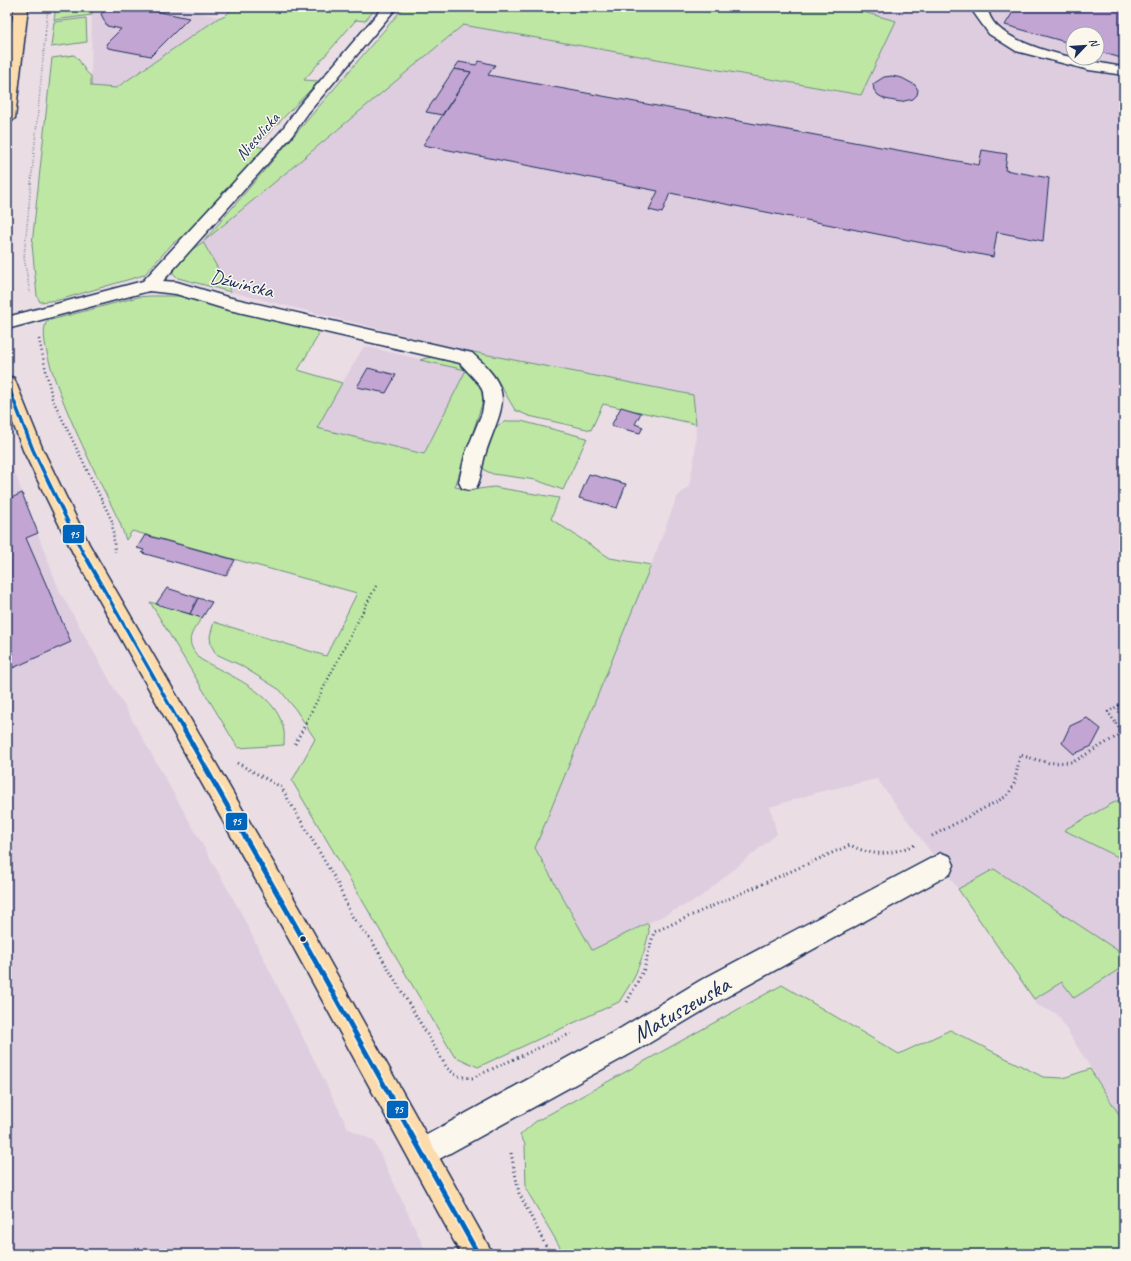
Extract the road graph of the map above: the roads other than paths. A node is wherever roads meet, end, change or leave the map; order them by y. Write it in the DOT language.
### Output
graph roads {
  1 [pos="21,7"];
  2 [pos="390,7"];
  3 [pos="981,7"];
  4 [pos="1124,71"];
  5 [pos="7,118"];
  6 [pos="149,285"];
  7 [pos="7,323"];
  8 [pos="7,383"];
  9 [pos="468,482"];
  10 [pos="941,865"];
  11 [pos="422,1153"];
  12 [pos="478,1254"];
  1 -- 5 [label="main road"];
  2 -- 6 [label="street, Niesulicka"];
  3 -- 4 [label="street"];
  6 -- 7 [label="street, Dźwińska"];
  6 -- 9 [label="street, Dźwińska"];
  8 -- 11 [label="main road"];
  10 -- 11 [label="street, Matuszewska"];
  11 -- 12 [label="main road"];
}
